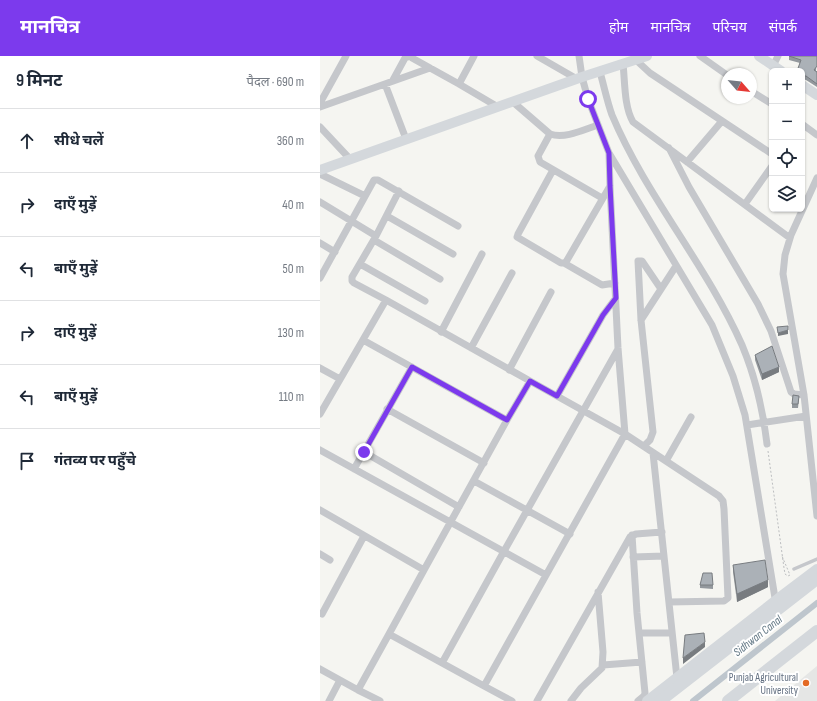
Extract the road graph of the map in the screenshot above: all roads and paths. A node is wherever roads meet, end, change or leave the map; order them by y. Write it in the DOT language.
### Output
graph roads {
  1 [pos="346,56"];
  2 [pos="410,56"];
  3 [pos="474,56"];
  4 [pos="579,56"];
  5 [pos="647,56"];
  6 [pos="700,56"];
  7 [pos="759,56"];
  8 [pos="778,56"];
  9 [pos="541,57"];
  10 [pos="636,60"];
  11 [pos="624,64"];
  12 [pos="430,68"];
  13 [pos="777,68"];
  14 [pos="721,71"];
  15 [pos="589,75"];
  16 [pos="393,80"];
  17 [pos="385,84"];
  18 [pos="459,84"];
  19 [pos="805,87"];
  20 [pos="757,95"];
  21 [pos="817,95"];
  22 [pos="513,102"];
  23 [pos="769,102"];
  24 [pos="320,103"];
  25 [pos="320,106"];
  26 [pos="498,107"];
  27 [pos="722,121"];
  28 [pos="598,125"];
  29 [pos="805,126"];
  30 [pos="320,127"];
  31 [pos="550,134"];
  32 [pos="817,134"];
  33 [pos="406,140"];
  34 [pos="669,148"];
  35 [pos="769,152"];
  36 [pos="609,153"];
  37 [pos="350,159"];
  38 [pos="687,162"];
  39 [pos="320,170"];
  40 [pos="553,170"];
  41 [pos="769,170"];
  42 [pos="320,174"];
  43 [pos="817,178"];
  44 [pos="610,186"];
  45 [pos="399,191"];
  46 [pos="365,196"];
  47 [pos="602,198"];
  48 [pos="320,202"];
  49 [pos="745,204"];
  50 [pos="387,216"];
  51 [pos="352,222"];
  52 [pos="458,226"];
  53 [pos="375,238"];
  54 [pos="790,238"];
  55 [pos="320,243"];
  56 [pos="335,252"];
  57 [pos="453,254"];
  58 [pos="482,254"];
  59 [pos="564,263"];
  60 [pos="360,264"];
  61 [pos="676,266"];
  62 [pos="512,273"];
  63 [pos="320,278"];
  64 [pos="440,278"];
  65 [pos="615,283"];
  66 [pos="661,289"];
  67 [pos="551,292"];
  68 [pos="616,298"];
  69 [pos="386,300"];
  70 [pos="425,301"];
  71 [pos="641,320"];
  72 [pos="441,332"];
  73 [pos="363,340"];
  74 [pos="471,348"];
  75 [pos="618,348"];
  76 [pos="412,367"];
  77 [pos="320,368"];
  78 [pos="509,370"];
  79 [pos="340,380"];
  80 [pos="530,381"];
  81 [pos="804,395"];
  82 [pos="557,396"];
  83 [pos="387,410"];
  84 [pos="583,411"];
  85 [pos="320,414"];
  86 [pos="806,416"];
  87 [pos="691,417"];
  88 [pos="507,420"];
  89 [pos="755,424"];
  90 [pos="625,434"];
  91 [pos="767,444"];
  92 [pos="644,446"];
  93 [pos="320,450"];
  94 [pos="364,452"];
  95 [pos="653,453"];
  96 [pos="666,461"];
  97 [pos="484,463"];
  98 [pos="354,469"];
  99 [pos="474,481"];
  100 [pos="459,507"];
  101 [pos="320,510"];
  102 [pos="527,510"];
  103 [pos="817,516"];
  104 [pos="450,523"];
  105 [pos="662,532"];
  106 [pos="570,534"];
  107 [pos="632,535"];
  108 [pos="364,536"];
  109 [pos="502,552"];
  110 [pos="320,554"];
  111 [pos="664,556"];
  112 [pos="782,556"];
  113 [pos="633,557"];
  114 [pos="817,559"];
  115 [pos="330,560"];
  116 [pos="794,569"];
  117 [pos="817,569"];
  118 [pos="424,570"];
  119 [pos="546,575"];
  120 [pos="817,579"];
  121 [pos="598,592"];
  122 [pos="669,602"];
  123 [pos="780,602"];
  124 [pos="322,614"];
  125 [pos="817,631"];
  126 [pos="639,633"];
  127 [pos="672,633"];
  128 [pos="389,634"];
  129 [pos="642,662"];
  130 [pos="442,663"];
  131 [pos="603,665"];
  132 [pos="320,669"];
  133 [pos="677,678"];
  134 [pos="340,680"];
  135 [pos="484,686"];
  136 [pos="358,690"];
  137 [pos="329,701"];
  138 [pos="380,701"];
  139 [pos="512,701"];
  140 [pos="537,701"];
  141 [pos="571,701"];
  142 [pos="638,701"];
  143 [pos="647,701"];
  144 [pos="660,701"];
  145 [pos="728,701"];
  1 -- 24 [label="street"];
  2 -- 12 [label="street"];
  2 -- 16 [label="street"];
  3 -- 18 [label="street"];
  4 -- 15 [label="street"];
  5 -- 10 [label="street"];
  6 -- 14 [label="street"];
  7 -- 13 [label="street"];
  8 -- 13 [label="street"];
  9 -- 15 [label="street"];
  10 -- 11 [label="street"];
  10 -- 27 [label="street"];
  11 -- 15 [label="street"];
  11 -- 34 [label="street"];
  12 -- 16 [label="street"];
  12 -- 18 [label="street"];
  15 -- 22 [label="street"];
  15 -- 28 [label="street"];
  15 -- 89 [label="street"];
  16 -- 17 [label="street"];
  17 -- 25 [label="street"];
  17 -- 33 [label="street"];
  18 -- 26 [label="street"];
  19 -- 21 [label="street"];
  20 -- 23 [label="street"];
  22 -- 26 [label="street"];
  22 -- 31 [label="street"];
  26 -- 33 [label="street"];
  27 -- 35 [label="street"];
  27 -- 38 [label="street"];
  28 -- 31 [label="street"];
  28 -- 36 [label="street"];
  29 -- 32 [label="street"];
  30 -- 37 [label="street"];
  31 -- 40 [label="street"];
  33 -- 37 [label="street"];
  34 -- 38 [label="street"];
  34 -- 81 [label="street"];
  36 -- 44 [label="street"];
  36 -- 61 [label="street"];
  37 -- 39 [label="street"];
  38 -- 49 [label="street"];
  40 -- 47 [label="street"];
  40 -- 59 [label="street"];
  41 -- 49 [label="street"];
  42 -- 46 [label="street"];
  43 -- 54 [label="street"];
  44 -- 47 [label="street"];
  44 -- 65 [label="street"];
  45 -- 46 [label="street"];
  45 -- 50 [label="street"];
  45 -- 52 [label="street"];
  46 -- 51 [label="street"];
  47 -- 59 [label="street"];
  48 -- 51 [label="street"];
  49 -- 54 [label="street"];
  50 -- 53 [label="street"];
  50 -- 57 [label="street"];
  51 -- 53 [label="street"];
  51 -- 56 [label="street"];
  53 -- 60 [label="street"];
  53 -- 64 [label="street"];
  54 -- 81 [label="street"];
  55 -- 56 [label="street"];
  56 -- 63 [label="street"];
  58 -- 72 [label="street"];
  59 -- 65 [label="street"];
  60 -- 69 [label="street"];
  60 -- 70 [label="street"];
  61 -- 66 [label="street"];
  61 -- 89 [label="street"];
  62 -- 74 [label="street"];
  65 -- 68 [label="street"];
  66 -- 71 [label="street"];
  66 -- 71 [label="street"];
  67 -- 78 [label="street"];
  68 -- 75 [label="street"];
  68 -- 82 [label="street"];
  69 -- 72 [label="street"];
  69 -- 73 [label="street"];
  71 -- 92 [label="street"];
  72 -- 74 [label="street"];
  73 -- 76 [label="street"];
  73 -- 79 [label="street"];
  74 -- 78 [label="street"];
  75 -- 84 [label="street"];
  75 -- 90 [label="street"];
  76 -- 83 [label="street"];
  76 -- 88 [label="street"];
  77 -- 79 [label="street"];
  78 -- 80 [label="street"];
  79 -- 85 [label="street"];
  80 -- 82 [label="street"];
  80 -- 88 [label="street"];
  81 -- 86 [label="street"];
  82 -- 84 [label="street"];
  83 -- 94 [label="street"];
  83 -- 97 [label="street"];
  84 -- 90 [label="street"];
  84 -- 102 [label="street"];
  86 -- 89 [label="street"];
  86 -- 103 [label="street"];
  87 -- 96 [label="street"];
  88 -- 97 [label="street"];
  89 -- 91 [label="street"];
  89 -- 123 [label="street"];
  90 -- 92 [label="street"];
  90 -- 106 [label="street"];
  91 -- 112 [label="path"];
  92 -- 95 [label="street"];
  93 -- 98 [label="street"];
  94 -- 98 [label="street"];
  94 -- 100 [label="street"];
  95 -- 96 [label="street"];
  95 -- 105 [label="street"];
  96 -- 122 [label="street"];
  97 -- 99 [label="street"];
  98 -- 104 [label="street"];
  99 -- 100 [label="street"];
  99 -- 102 [label="street"];
  100 -- 104 [label="street"];
  101 -- 108 [label="street"];
  102 -- 106 [label="street"];
  102 -- 109 [label="street"];
  104 -- 109 [label="street"];
  104 -- 118 [label="street"];
  105 -- 107 [label="street"];
  105 -- 111 [label="street"];
  106 -- 119 [label="street"];
  107 -- 113 [label="street"];
  107 -- 121 [label="street"];
  108 -- 118 [label="street"];
  108 -- 124 [label="street"];
  109 -- 119 [label="street"];
  109 -- 130 [label="street"];
  110 -- 115 [label="street"];
  111 -- 113 [label="street"];
  111 -- 122 [label="street"];
  112 -- 112 [label="path"];
  113 -- 126 [label="street"];
  114 -- 116 [label="lane"];
  117 -- 123 [label="street"];
  118 -- 128 [label="street"];
  119 -- 135 [label="street"];
  120 -- 123 [label="highway"];
  121 -- 131 [label="street"];
  121 -- 140 [label="street"];
  122 -- 127 [label="street"];
  123 -- 133 [label="street"];
  123 -- 144 [label="highway"];
  125 -- 145 [label="highway"];
  126 -- 127 [label="street"];
  126 -- 129 [label="street"];
  127 -- 133 [label="street"];
  128 -- 130 [label="street"];
  128 -- 136 [label="street"];
  129 -- 131 [label="street"];
  129 -- 142 [label="street"];
  130 -- 135 [label="street"];
  131 -- 141 [label="street"];
  132 -- 134 [label="street"];
  133 -- 143 [label="street"];
  134 -- 136 [label="street"];
  134 -- 137 [label="street"];
  135 -- 139 [label="street"];
  136 -- 138 [label="street"];
}
